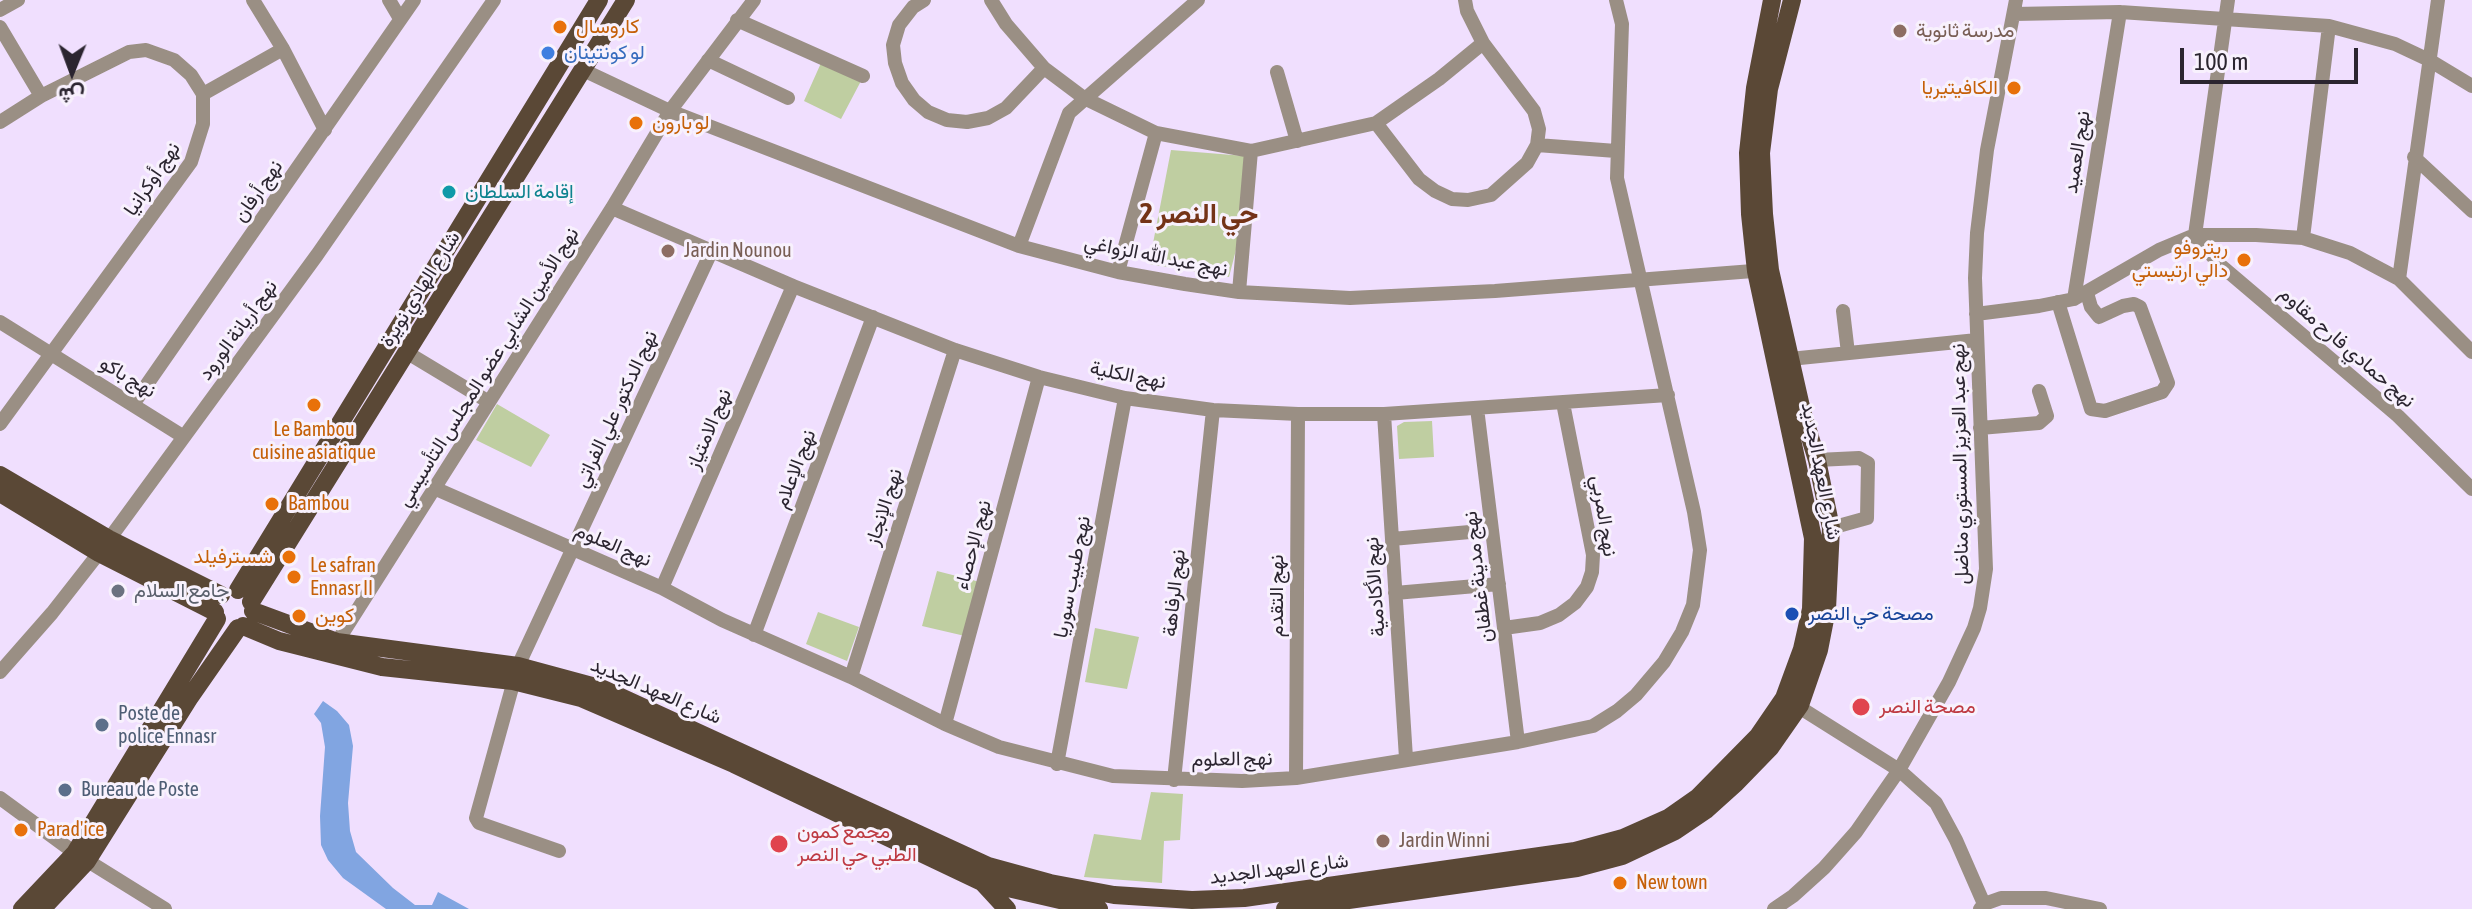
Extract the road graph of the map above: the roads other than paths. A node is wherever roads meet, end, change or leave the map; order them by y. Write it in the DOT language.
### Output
graph roads {
  1 [pos="18,0"];
  2 [pos="253,0"];
  3 [pos="389,0"];
  4 [pos="414,0"];
  5 [pos="494,0"];
  6 [pos="599,0"];
  7 [pos="626,0"];
  8 [pos="754,0"];
  9 [pos="924,0"];
  10 [pos="991,0"];
  11 [pos="1198,0"];
  12 [pos="1465,0"];
  13 [pos="1616,0"];
  14 [pos="1772,0"];
  15 [pos="1792,0"];
  16 [pos="2228,0"];
  17 [pos="2438,0"];
  18 [pos="2015,7"];
  19 [pos="0,10"];
  20 [pos="2120,12"];
  21 [pos="399,17"];
  22 [pos="737,20"];
  23 [pos="2226,20"];
  24 [pos="2329,26"];
  25 [pos="0,27"];
  26 [pos="1483,43"];
  27 [pos="283,49"];
  28 [pos="708,60"];
  29 [pos="2429,60"];
  30 [pos="1044,68"];
  31 [pos="583,70"];
  32 [pos="1277,72"];
  33 [pos="863,76"];
  34 [pos="2472,86"];
  35 [pos="203,94"];
  36 [pos="41,96"];
  37 [pos="788,98"];
  38 [pos="1084,98"];
  39 [pos="670,111"];
  40 [pos="0,122"];
  41 [pos="1376,123"];
  42 [pos="325,130"];
  43 [pos="1156,133"];
  44 [pos="1297,141"];
  45 [pos="1537,145"];
  46 [pos="1251,151"];
  47 [pos="1616,151"];
  48 [pos="2414,157"];
  49 [pos="612,208"];
  50 [pos="2472,211"];
  51 [pos="2195,235"];
  52 [pos="2303,238"];
  53 [pos="1019,246"];
  54 [pos="712,250"];
  55 [pos="1763,270"];
  56 [pos="1118,272"];
  57 [pos="2399,279"];
  58 [pos="1639,281"];
  59 [pos="793,286"];
  60 [pos="1239,292"];
  61 [pos="2081,296"];
  62 [pos="2058,302"];
  63 [pos="1843,311"];
  64 [pos="1976,314"];
  65 [pos="873,317"];
  66 [pos="0,322"];
  67 [pos="1977,340"];
  68 [pos="955,350"];
  69 [pos="406,352"];
  70 [pos="2472,352"];
  71 [pos="1848,353"];
  72 [pos="51,354"];
  73 [pos="1790,359"];
  74 [pos="1039,377"];
  75 [pos="2039,391"];
  76 [pos="1668,395"];
  77 [pos="1125,398"];
  78 [pos="489,402"];
  79 [pos="134,403"];
  80 [pos="1563,403"];
  81 [pos="1477,408"];
  82 [pos="1213,410"];
  83 [pos="1298,414"];
  84 [pos="1384,414"];
  85 [pos="0,424"];
  86 [pos="1980,428"];
  87 [pos="184,437"];
  88 [pos="1817,460"];
  89 [pos="0,475"];
  90 [pos="434,488"];
  91 [pos="2472,489"];
  92 [pos="0,493"];
  93 [pos="1831,528"];
  94 [pos="1492,530"];
  95 [pos="1392,539"];
  96 [pos="104,546"];
  97 [pos="573,550"];
  98 [pos="1499,584"];
  99 [pos="662,588"];
  100 [pos="1395,593"];
  101 [pos="234,610"];
  102 [pos="1504,628"];
  103 [pos="754,635"];
  104 [pos="337,642"];
  105 [pos="1,671"];
  106 [pos="516,674"];
  107 [pos="851,677"];
  108 [pos="1792,702"];
  109 [pos="945,724"];
  110 [pos="1518,742"];
  111 [pos="1406,758"];
  112 [pos="1057,764"];
  113 [pos="1899,770"];
  114 [pos="1296,778"];
  115 [pos="1174,780"];
  116 [pos="1,800"];
  117 [pos="559,851"];
  118 [pos="81,857"];
  119 [pos="982,882"];
  120 [pos="1377,897"];
  121 [pos="1318,901"];
  122 [pos="1120,902"];
  123 [pos="1982,907"];
  124 [pos="22,909"];
  125 [pos="42,909"];
  126 [pos="165,909"];
  127 [pos="1007,909"];
  128 [pos="1099,909"];
  129 [pos="1285,909"];
  130 [pos="1360,909"];
  131 [pos="1774,909"];
  132 [pos="2100,909"];
  1 -- 19 [label="street"];
  2 -- 27 [label="street"];
  3 -- 21 [label="street"];
  4 -- 21 [label="street, نهج أرفان"];
  5 -- 87 [label="street, نهج أريانة الورود"];
  6 -- 101 [label="main road, شارع الهادي نويرة"];
  7 -- 31 [label="main road, شارع الهادي نويرة"];
  8 -- 22 [label="street, نهج الأمين الشابي عضو المجلس التأسيسي"];
  9 -- 30 [label="street"];
  10 -- 30 [label="street"];
  11 -- 38 [label="street"];
  12 -- 26 [label="street"];
  13 -- 47 [label="street, نهج العلوم"];
  14 -- 55 [label="main road, شارع العهد الجديد"];
  15 -- 55 [label="main road, شارع العهد الجديد"];
  16 -- 23 [label="street"];
  17 -- 29 [label="street"];
  18 -- 20 [label="street"];
  18 -- 64 [label="street, نهج عبد العزيز المستوري مناضل"];
  20 -- 23 [label="street"];
  20 -- 61 [label="street, نهج العميد"];
  21 -- 42 [label="street, نهج أرفان"];
  22 -- 28 [label="street, نهج الأمين الشابي عضو المجلس التأسيسي"];
  22 -- 33 [label="street"];
  23 -- 24 [label="street"];
  23 -- 51 [label="street"];
  24 -- 29 [label="street"];
  24 -- 52 [label="street"];
  25 -- 36 [label="street"];
  26 -- 41 [label="street"];
  26 -- 45 [label="street"];
  27 -- 35 [label="street"];
  27 -- 42 [label="street"];
  28 -- 37 [label="street"];
  28 -- 39 [label="street, نهج الأمين الشابي عضو المجلس التأسيسي"];
  29 -- 34 [label="street"];
  29 -- 48 [label="street"];
  30 -- 38 [label="street"];
  31 -- 39 [label="street, نهج عبد الله الزواغي"];
  31 -- 69 [label="main road, شارع الهادي نويرة"];
  32 -- 44 [label="street"];
  35 -- 36 [label="street"];
  35 -- 72 [label="street, نهج أوكرانيا"];
  36 -- 40 [label="street"];
  38 -- 43 [label="street"];
  38 -- 53 [label="street"];
  39 -- 49 [label="street, نهج الأمين الشابي عضو المجلس التأسيسي"];
  39 -- 53 [label="street, نهج عبد الله الزواغي"];
  41 -- 44 [label="street"];
  41 -- 45 [label="street"];
  42 -- 79 [label="street, نهج أرفان"];
  43 -- 46 [label="street"];
  43 -- 56 [label="street"];
  44 -- 46 [label="street"];
  45 -- 47 [label="street"];
  46 -- 60 [label="street"];
  47 -- 58 [label="street, نهج العلوم"];
  48 -- 50 [label="street"];
  48 -- 57 [label="street"];
  49 -- 54 [label="street, نهج الكلية"];
  49 -- 78 [label="street, نهج الأمين الشابي عضو المجلس التأسيسي"];
  51 -- 52 [label="street"];
  51 -- 61 [label="street"];
  51 -- 91 [label="street, نهج حمادي فارح مقاوم"];
  52 -- 57 [label="street"];
  53 -- 56 [label="street, نهج عبد الله الزواغي"];
  54 -- 59 [label="street, نهج الكلية"];
  54 -- 97 [label="street, نهج الدكتور علي الفراتي"];
  55 -- 58 [label="street, نهج عبد الله الزواغي"];
  55 -- 73 [label="main road, شارع العهد الجديد"];
  55 -- 108 [label="main road, شارع العهد الجديد"];
  56 -- 60 [label="street, نهج عبد الله الزواغي"];
  57 -- 70 [label="street"];
  58 -- 60 [label="street, نهج عبد الله الزواغي"];
  58 -- 76 [label="street, نهج العلوم"];
  59 -- 65 [label="street, نهج الكلية"];
  59 -- 99 [label="street, نهج الامتياز"];
  61 -- 62 [label="street"];
  61 -- 62 [label="street"];
  62 -- 64 [label="street"];
  63 -- 71 [label="street"];
  64 -- 67 [label="street, نهج عبد العزيز المستوري مناضل"];
  65 -- 68 [label="street, نهج الكلية"];
  65 -- 103 [label="street, نهج الإعلام"];
  66 -- 72 [label="street"];
  67 -- 71 [label="street"];
  67 -- 86 [label="street, نهج عبد العزيز المستوري مناضل"];
  68 -- 74 [label="street, نهج الكلية"];
  68 -- 107 [label="street, نهج الإنجاز"];
  69 -- 78 [label="street"];
  69 -- 101 [label="main road, شارع الهادي نويرة"];
  71 -- 73 [label="street"];
  72 -- 79 [label="street, نهج باكو"];
  72 -- 85 [label="street, نهج أوكرانيا"];
  73 -- 88 [label="main road, شارع العهد الجديد"];
  74 -- 77 [label="street, نهج الكلية"];
  74 -- 109 [label="street, نهج الإحصاء"];
  75 -- 86 [label="street"];
  76 -- 80 [label="street, نهج الكلية"];
  76 -- 110 [label="street, نهج العلوم"];
  77 -- 82 [label="street, نهج الكلية"];
  77 -- 112 [label="street, نهج طبيب سوريا"];
  78 -- 90 [label="street, نهج الأمين الشابي عضو المجلس التأسيسي"];
  79 -- 87 [label="street, نهج باكو"];
  80 -- 81 [label="street, نهج الكلية"];
  80 -- 102 [label="street, نهج المربي"];
  81 -- 84 [label="street, نهج الكلية"];
  81 -- 94 [label="street, نهج مدينة غطفان"];
  82 -- 83 [label="street, نهج الكلية"];
  82 -- 115 [label="street, نهج الرفاهة"];
  83 -- 84 [label="street, نهج الكلية"];
  83 -- 114 [label="street, نهج التقدم"];
  84 -- 95 [label="street, نهج الأكادمية"];
  86 -- 113 [label="street, نهج عبد العزيز المستوري مناضل"];
  87 -- 96 [label="street, نهج أريانة الورود"];
  88 -- 93 [label="main road, شارع العهد الجديد"];
  88 -- 93 [label="street"];
  89 -- 96 [label="main road, شارع العهد الجديد"];
  90 -- 97 [label="street, نهج العلوم"];
  90 -- 104 [label="street, نهج الأمين الشابي عضو المجلس التأسيسي"];
  92 -- 96 [label="main road, شارع العهد الجديد"];
  93 -- 108 [label="main road, شارع العهد الجديد"];
  94 -- 95 [label="street"];
  94 -- 98 [label="street, نهج مدينة غطفان"];
  95 -- 100 [label="street, نهج الأكادمية"];
  96 -- 101 [label="main road, شارع العهد الجديد"];
  96 -- 105 [label="street, نهج أريانة الورود"];
  97 -- 99 [label="street, نهج العلوم"];
  97 -- 106 [label="street, نهج الدكتور علي الفراتي"];
  98 -- 100 [label="street"];
  98 -- 102 [label="street, نهج مدينة غطفان"];
  99 -- 103 [label="street, نهج العلوم"];
  100 -- 111 [label="street, نهج الأكادمية"];
  101 -- 104 [label="main road, شارع العهد الجديد"];
  101 -- 106 [label="main road, شارع العهد الجديد"];
  101 -- 118 [label="main road, شارع الهادي نويرة"];
  102 -- 110 [label="street, نهج مدينة غطفان"];
  103 -- 107 [label="street, نهج العلوم"];
  104 -- 106 [label="main road, شارع العهد الجديد"];
  106 -- 117 [label="street, نهج الدكتور علي الفراتي"];
  106 -- 119 [label="main road, شارع العهد الجديد"];
  106 -- 122 [label="main road, شارع العهد الجديد"];
  107 -- 109 [label="street, نهج العلوم"];
  108 -- 113 [label="street"];
  108 -- 120 [label="main road, شارع العهد الجديد"];
  108 -- 121 [label="main road, شارع العهد الجديد"];
  109 -- 112 [label="street, نهج العلوم"];
  110 -- 111 [label="street, نهج العلوم"];
  111 -- 114 [label="street, نهج العلوم"];
  112 -- 115 [label="street, نهج العلوم"];
  113 -- 123 [label="street"];
  113 -- 131 [label="street, نهج عبد العزيز المستوري مناضل"];
  114 -- 115 [label="street, نهج العلوم"];
  116 -- 118 [label="street"];
  118 -- 124 [label="main road, شارع الهادي نويرة"];
  118 -- 125 [label="main road, شارع الهادي نويرة"];
  118 -- 126 [label="street"];
  119 -- 127 [label="main road"];
  119 -- 128 [label="main road, شارع العهد الجديد"];
  120 -- 121 [label="main road, شارع العهد الجديد"];
  120 -- 130 [label="main road"];
  121 -- 122 [label="main road, شارع العهد الجديد"];
  121 -- 129 [label="main road, شارع العهد الجديد"];
  123 -- 132 [label="street"];
}
